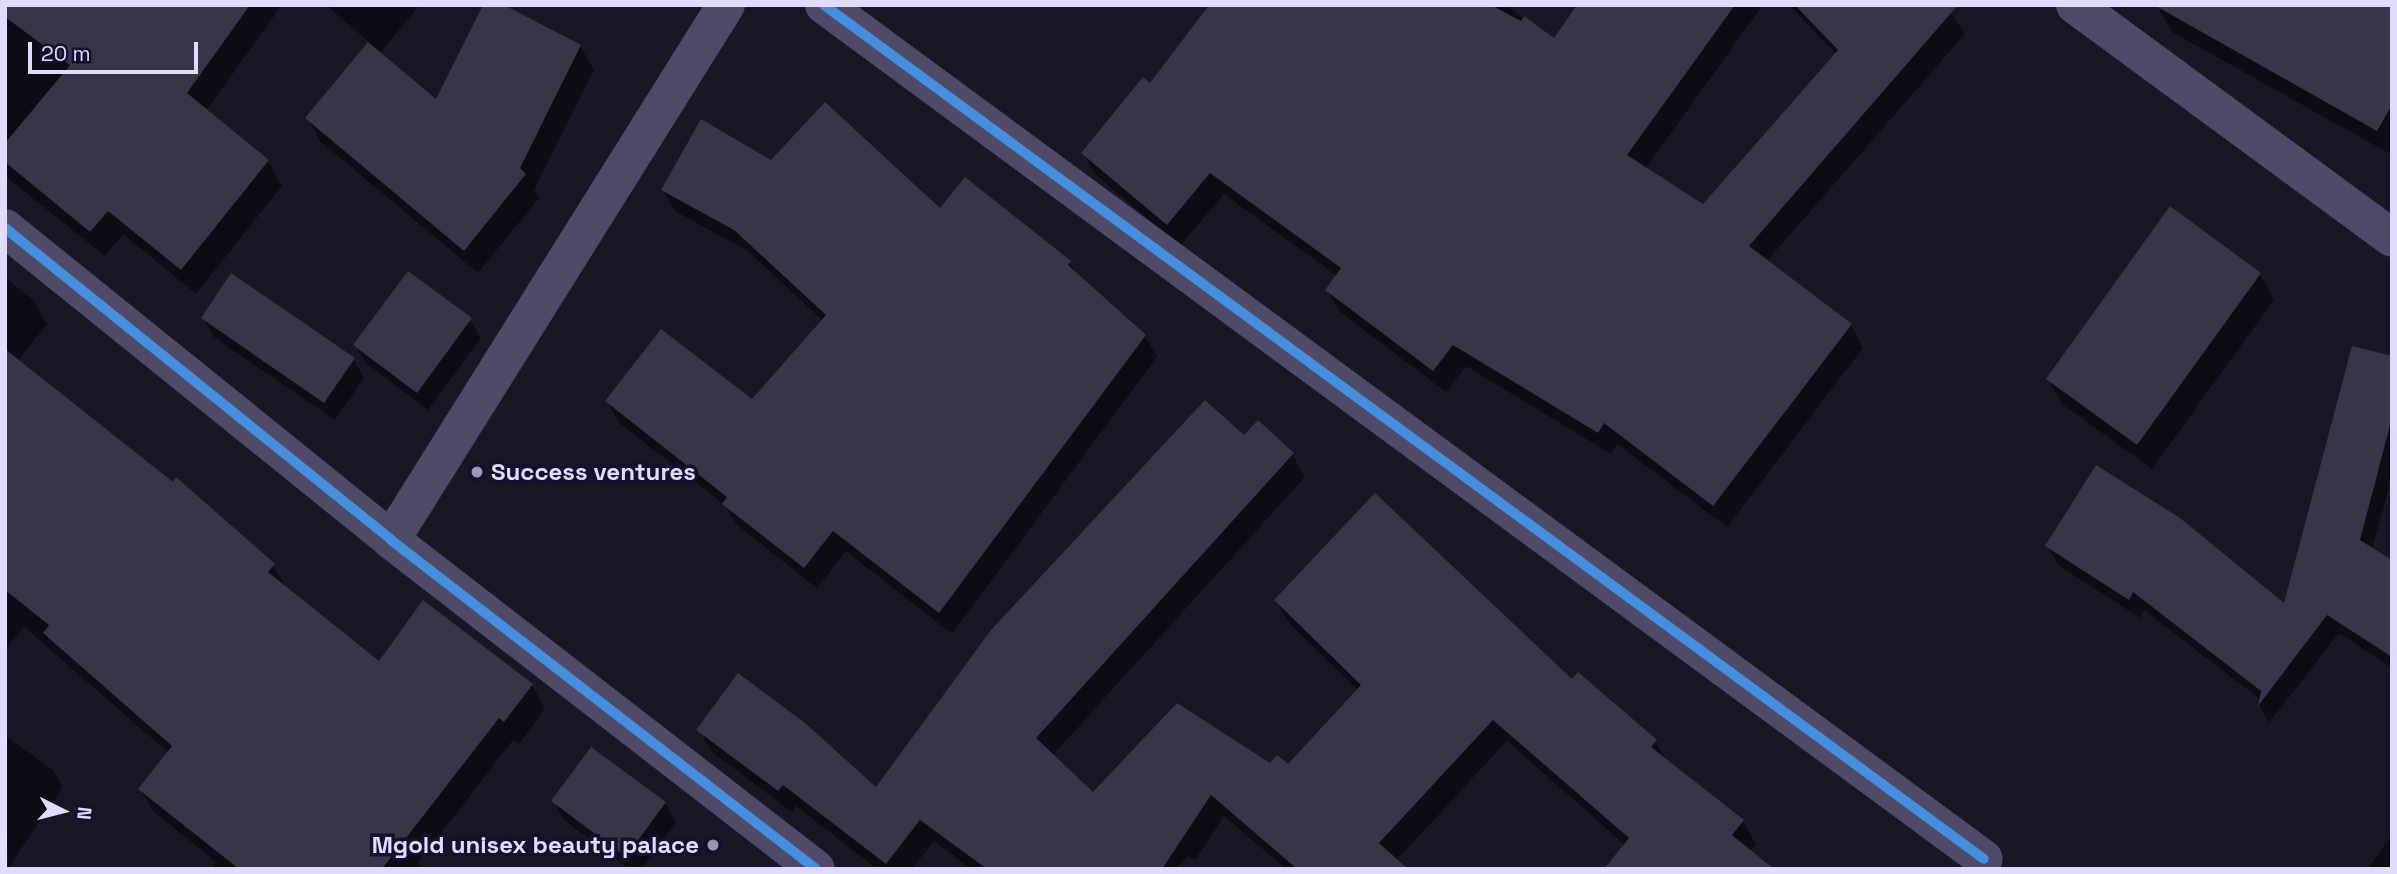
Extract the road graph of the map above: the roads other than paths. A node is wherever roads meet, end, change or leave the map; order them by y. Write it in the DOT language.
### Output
graph roads {
  1 [pos="726,5"];
  2 [pos="824,5"];
  3 [pos="2075,5"];
  4 [pos="5,229"];
  5 [pos="2392,239"];
  6 [pos="391,540"];
  7 [pos="1984,859"];
  8 [pos="816,869"];
  1 -- 6 [label="street"];
  2 -- 7 [label="street"];
  3 -- 5 [label="street"];
  4 -- 6 [label="street"];
  6 -- 8 [label="street"];
}
